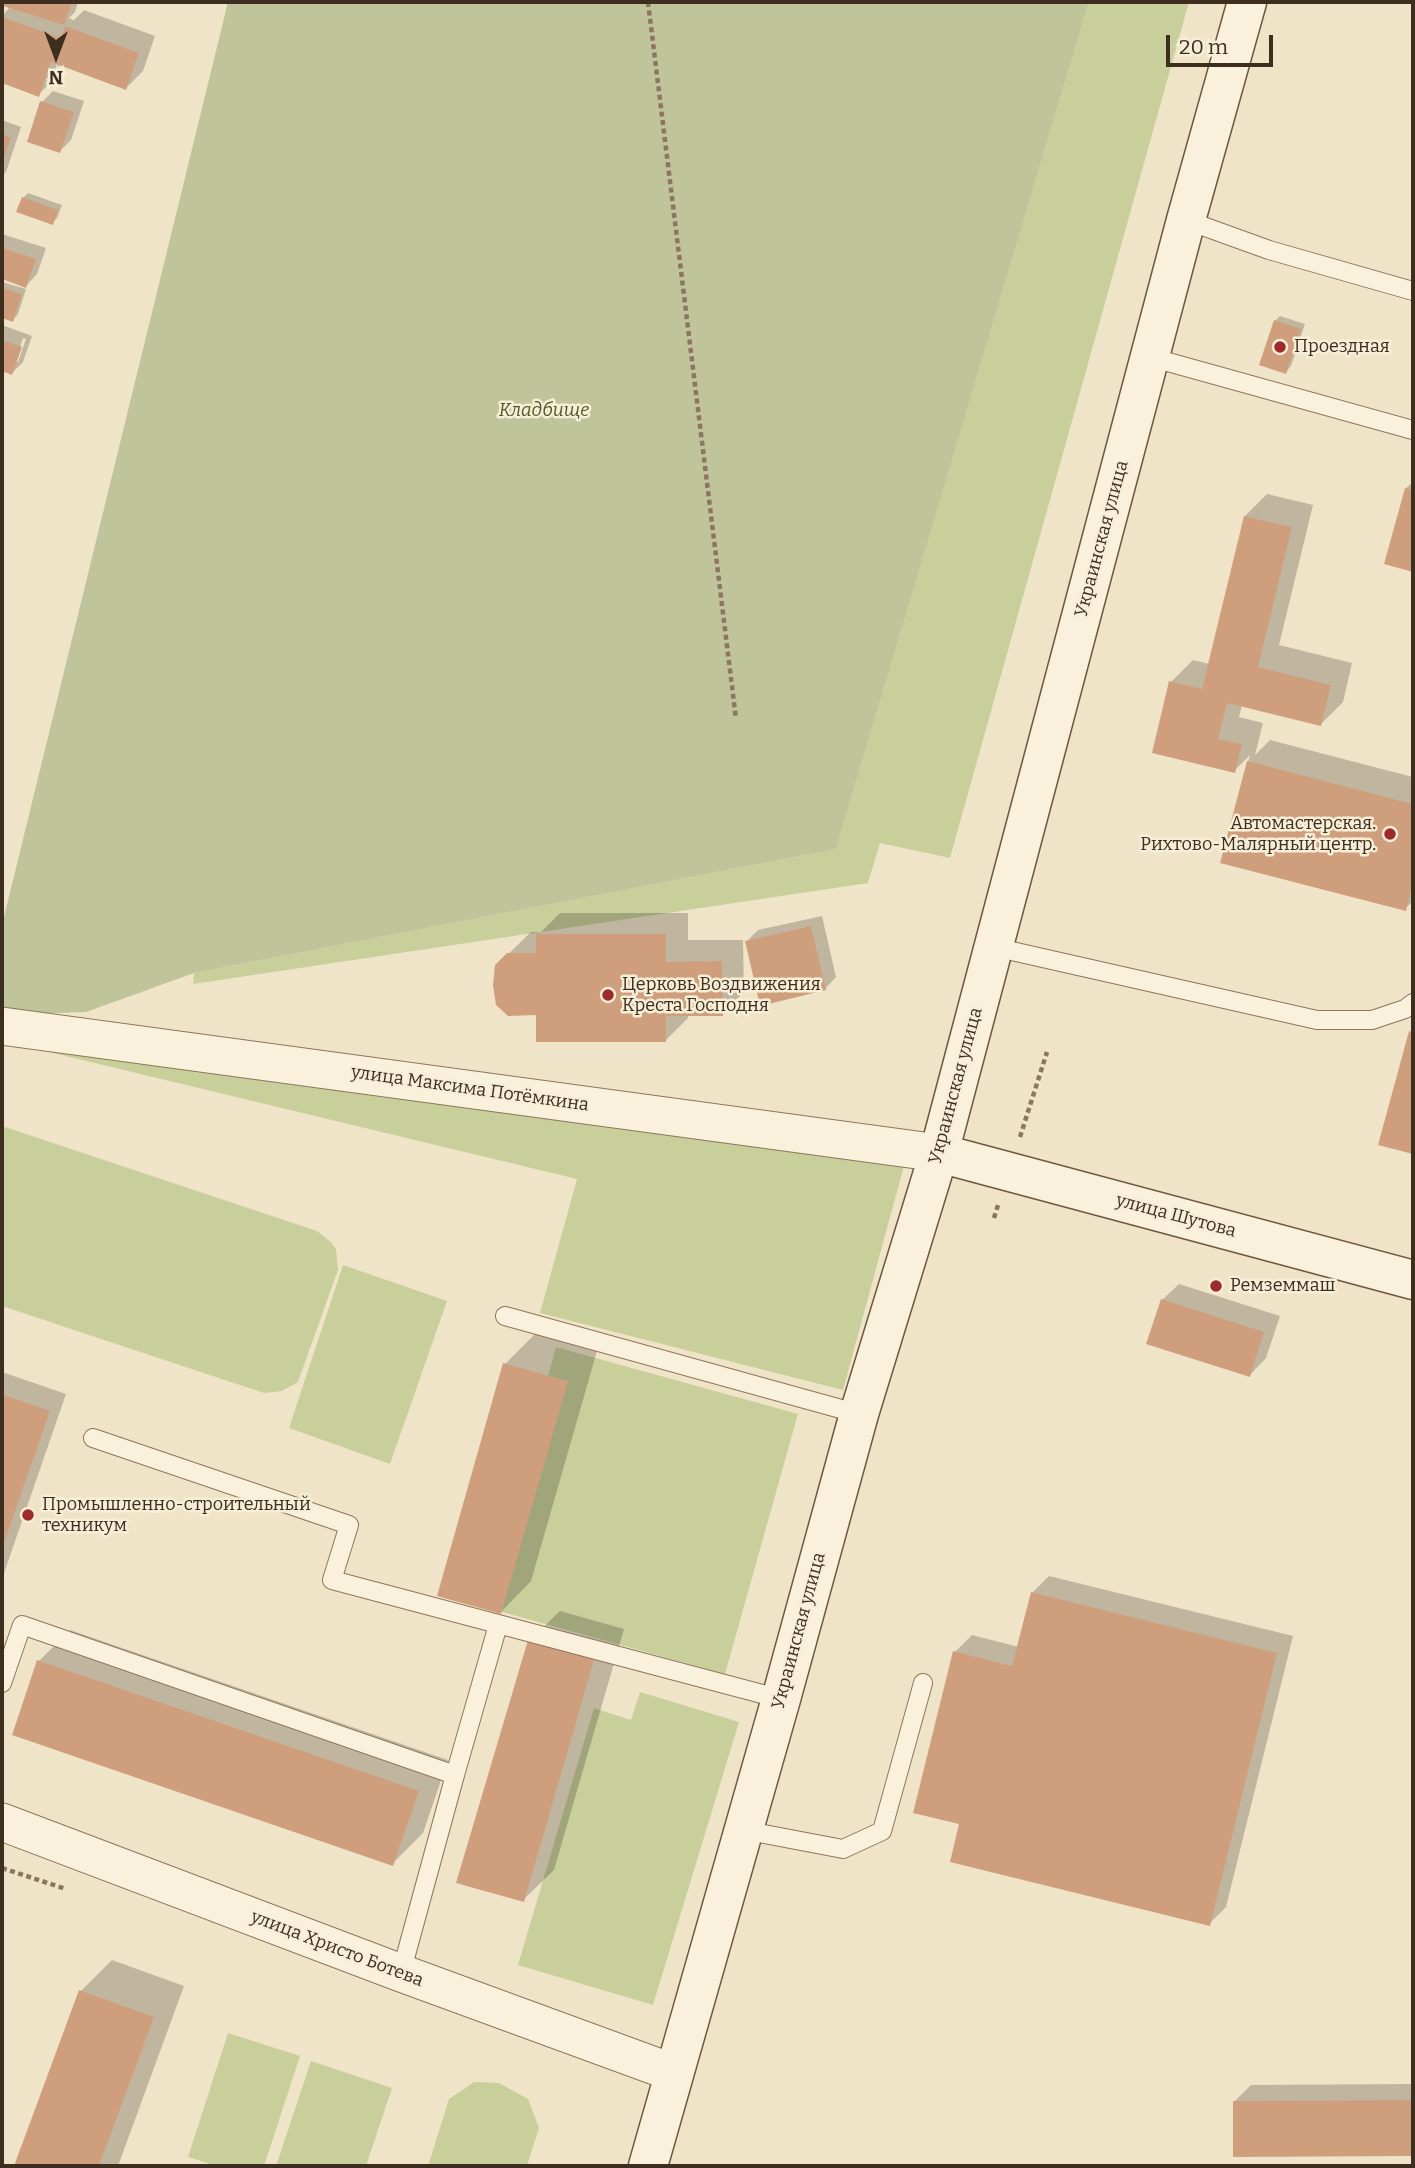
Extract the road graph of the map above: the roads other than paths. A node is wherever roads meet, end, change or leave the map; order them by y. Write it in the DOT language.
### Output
graph roads {
  1 [pos="1247,2"];
  2 [pos="1186,220"];
  3 [pos="1413,292"];
  4 [pos="1150,357"];
  5 [pos="1413,430"];
  6 [pos="994,947"];
  7 [pos="1413,1003"];
  8 [pos="2,1026"];
  9 [pos="939,1153"];
  10 [pos="1413,1280"];
  11 [pos="505,1316"];
  12 [pos="859,1413"];
  13 [pos="93,1438"];
  14 [pos="498,1625"];
  15 [pos="2,1683"];
  16 [pos="923,1683"];
  17 [pos="781,1699"];
  18 [pos="455,1775"];
  19 [pos="2,1822"];
  20 [pos="743,1830"];
  21 [pos="401,1973"];
  22 [pos="674,2073"];
  23 [pos="648,2166"];
  1 -- 2 [label="street, Украинская улица"];
  2 -- 3 [label="lane"];
  2 -- 4 [label="street, Украинская улица"];
  4 -- 5 [label="lane"];
  4 -- 6 [label="street, Украинская улица"];
  6 -- 7 [label="lane"];
  6 -- 9 [label="street, Украинская улица"];
  8 -- 9 [label="street, улица Максима Потёмкина"];
  9 -- 10 [label="street, улица Шутова"];
  9 -- 12 [label="street, Украинская улица"];
  11 -- 12 [label="lane"];
  12 -- 17 [label="street, Украинская улица"];
  13 -- 14 [label="lane"];
  14 -- 17 [label="lane"];
  14 -- 18 [label="lane"];
  15 -- 18 [label="lane"];
  16 -- 20 [label="lane"];
  17 -- 20 [label="street, Украинская улица"];
  18 -- 21 [label="lane"];
  19 -- 21 [label="street, улица Христо Ботева"];
  20 -- 22 [label="street, Украинская улица"];
  21 -- 22 [label="street, улица Христо Ботева"];
  22 -- 23 [label="street, Украинская улица"];
}
